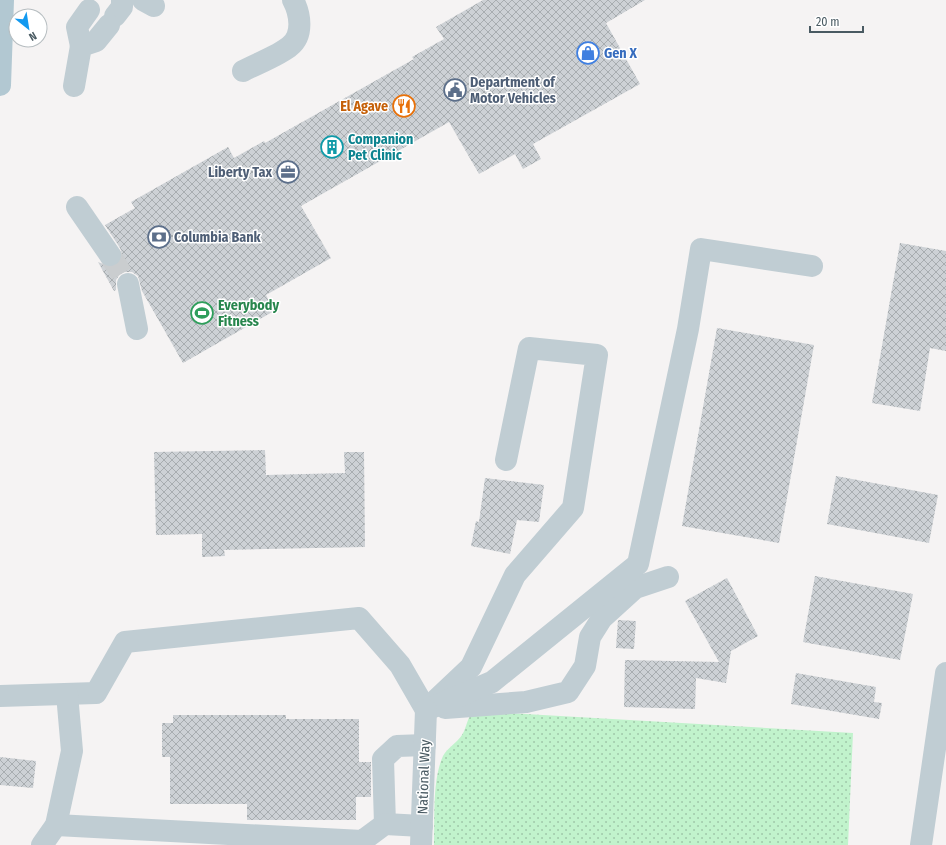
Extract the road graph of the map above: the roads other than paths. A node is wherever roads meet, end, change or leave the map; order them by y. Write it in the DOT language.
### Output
graph roads {
  1 [pos="3,0"];
  2 [pos="294,0"];
  3 [pos="94,4"];
  4 [pos="115,14"];
  5 [pos="81,46"];
  6 [pos="243,71"];
  7 [pos="0,85"];
  8 [pos="74,86"];
  9 [pos="76,207"];
  10 [pos="110,255"];
  11 [pos="812,266"];
  12 [pos="128,284"];
  13 [pos="137,329"];
  14 [pos="506,460"];
  15 [pos="668,577"];
  16 [pos="946,674"];
  17 [pos="67,694"];
  18 [pos="0,696"];
  19 [pos="426,710"];
  20 [pos="425,745"];
  21 [pos="384,824"];
  22 [pos="56,825"];
  23 [pos="422,835"];
  24 [pos="42,845"];
  25 [pos="921,845"];
  1 -- 7 [label="main road"];
  2 -- 6 [label="street"];
  3 -- 5 [label="street"];
  4 -- 5 [label="street"];
  5 -- 8 [label="street"];
  9 -- 10 [label="street"];
  11 -- 19 [label="street"];
  12 -- 13 [label="street"];
  14 -- 19 [label="street"];
  15 -- 19 [label="street"];
  16 -- 25 [label="street"];
  17 -- 18 [label="street"];
  17 -- 19 [label="street"];
  17 -- 22 [label="street"];
  19 -- 20 [label="street, National Way"];
  20 -- 21 [label="street"];
  20 -- 23 [label="street, National Way"];
  21 -- 22 [label="street"];
  21 -- 23 [label="street"];
  22 -- 24 [label="street"];
}
